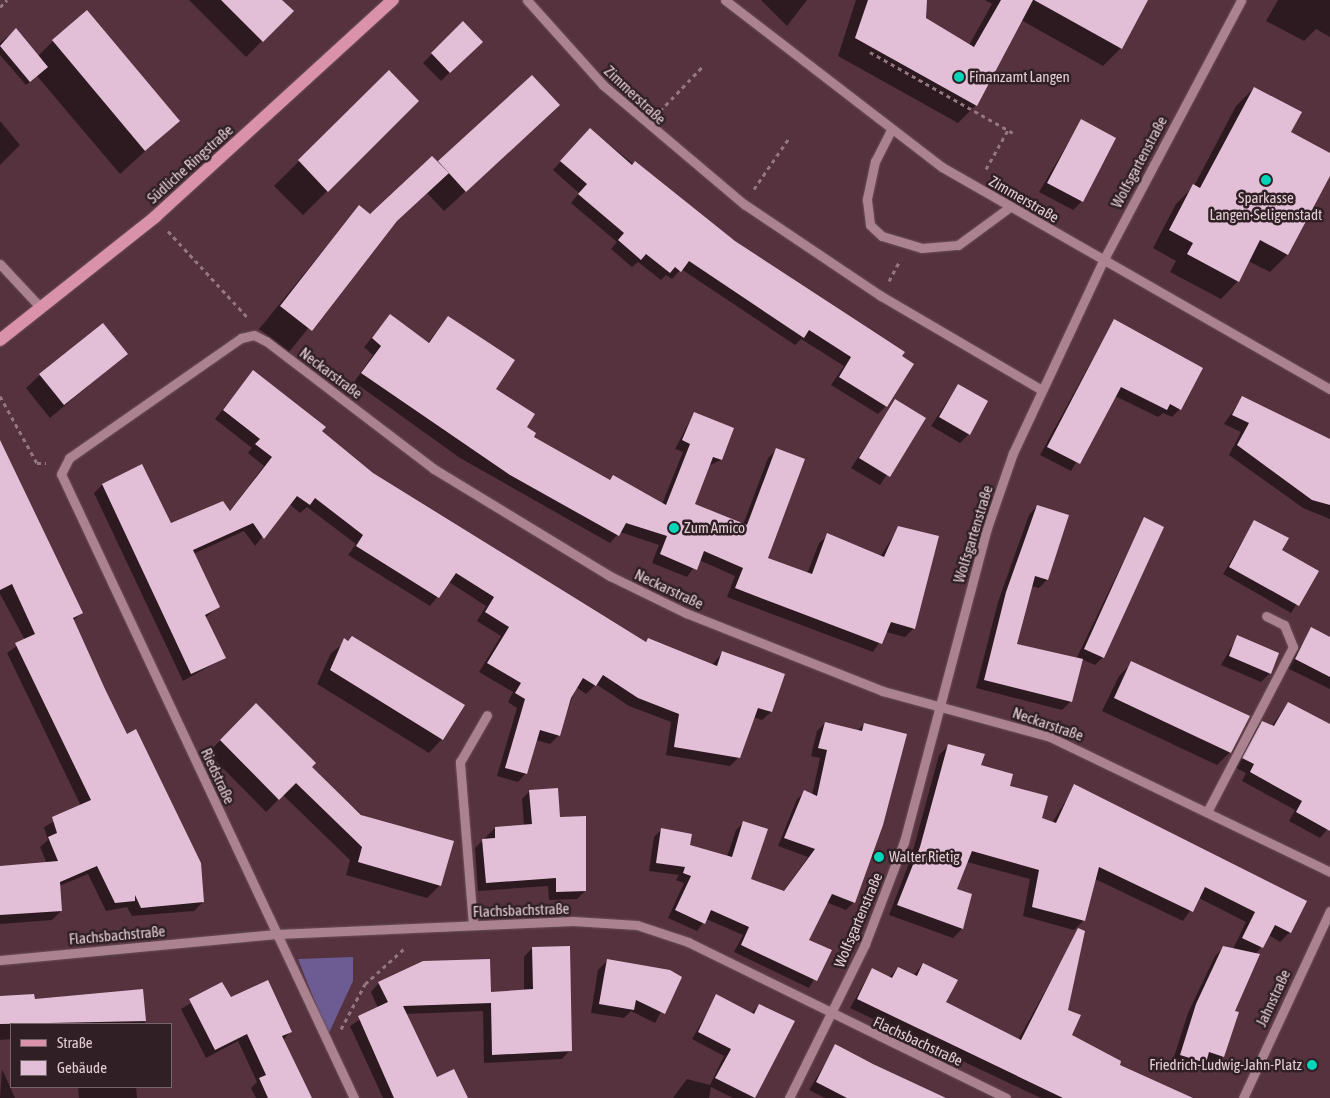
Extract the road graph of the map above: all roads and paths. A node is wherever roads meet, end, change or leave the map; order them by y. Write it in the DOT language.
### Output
graph roads {
  1 [pos="7,0"];
  2 [pos="393,0"];
  3 [pos="527,0"];
  4 [pos="725,0"];
  5 [pos="1241,0"];
  6 [pos="0,7"];
  7 [pos="870,52"];
  8 [pos="702,67"];
  9 [pos="646,126"];
  10 [pos="891,130"];
  11 [pos="1008,130"];
  12 [pos="1013,133"];
  13 [pos="788,138"];
  14 [pos="986,169"];
  15 [pos="744,204"];
  16 [pos="1010,207"];
  17 [pos="155,217"];
  18 [pos="908,246"];
  19 [pos="1103,261"];
  20 [pos="0,264"];
  21 [pos="881,296"];
  22 [pos="41,308"];
  23 [pos="254,335"];
  24 [pos="0,340"];
  25 [pos="1040,388"];
  26 [pos="1330,389"];
  27 [pos="0,396"];
  28 [pos="62,464"];
  29 [pos="1266,616"];
  30 [pos="939,707"];
  31 [pos="487,715"];
  32 [pos="1207,812"];
  33 [pos="1330,872"];
  34 [pos="1330,912"];
  35 [pos="473,925"];
  36 [pos="423,928"];
  37 [pos="277,934"];
  38 [pos="0,960"];
  39 [pos="831,1015"];
  40 [pos="331,1049"];
  41 [pos="354,1098"];
  42 [pos="790,1098"];
  43 [pos="1006,1098"];
  44 [pos="1243,1098"];
  1 -- 6 [label="path"];
  2 -- 17 [label="main road, Südliche Ringstraße"];
  3 -- 9 [label="street, Zimmerstraße"];
  4 -- 10 [label="street, Zimmerstraße"];
  5 -- 19 [label="street, Wolfsgartenstraße"];
  7 -- 11 [label="path"];
  8 -- 9 [label="path"];
  9 -- 15 [label="street, Zimmerstraße"];
  10 -- 16 [label="street, Zimmerstraße"];
  10 -- 18 [label="street"];
  11 -- 12 [label="path"];
  11 -- 14 [label="path"];
  13 -- 15 [label="path"];
  15 -- 21 [label="street, Zimmerstraße"];
  16 -- 18 [label="street"];
  16 -- 19 [label="street, Zimmerstraße"];
  17 -- 22 [label="main road, Südliche Ringstraße"];
  17 -- 23 [label="path"];
  18 -- 21 [label="path"];
  19 -- 25 [label="street, Wolfsgartenstraße"];
  19 -- 26 [label="street, Zimmerstraße"];
  20 -- 22 [label="street"];
  21 -- 25 [label="street, Zimmerstraße"];
  22 -- 24 [label="main road, Südliche Ringstraße"];
  23 -- 28 [label="street"];
  23 -- 30 [label="street, Neckarstraße"];
  25 -- 30 [label="street, Wolfsgartenstraße"];
  27 -- 28 [label="path"];
  28 -- 37 [label="street, Riedstraße"];
  29 -- 32 [label="street"];
  30 -- 32 [label="street, Neckarstraße"];
  30 -- 39 [label="street, Wolfsgartenstraße"];
  31 -- 35 [label="street"];
  32 -- 33 [label="street, Neckarstraße"];
  34 -- 44 [label="street, Jahnstraße"];
  35 -- 36 [label="street, Flachsbachstraße"];
  35 -- 39 [label="street, Flachsbachstraße"];
  36 -- 37 [label="street, Flachsbachstraße"];
  36 -- 40 [label="path"];
  37 -- 38 [label="street, Flachsbachstraße"];
  37 -- 40 [label="street, Riedstraße"];
  39 -- 42 [label="street, Wolfsgartenstraße"];
  39 -- 43 [label="street, Flachsbachstraße"];
  40 -- 41 [label="street, Riedstraße"];
}
